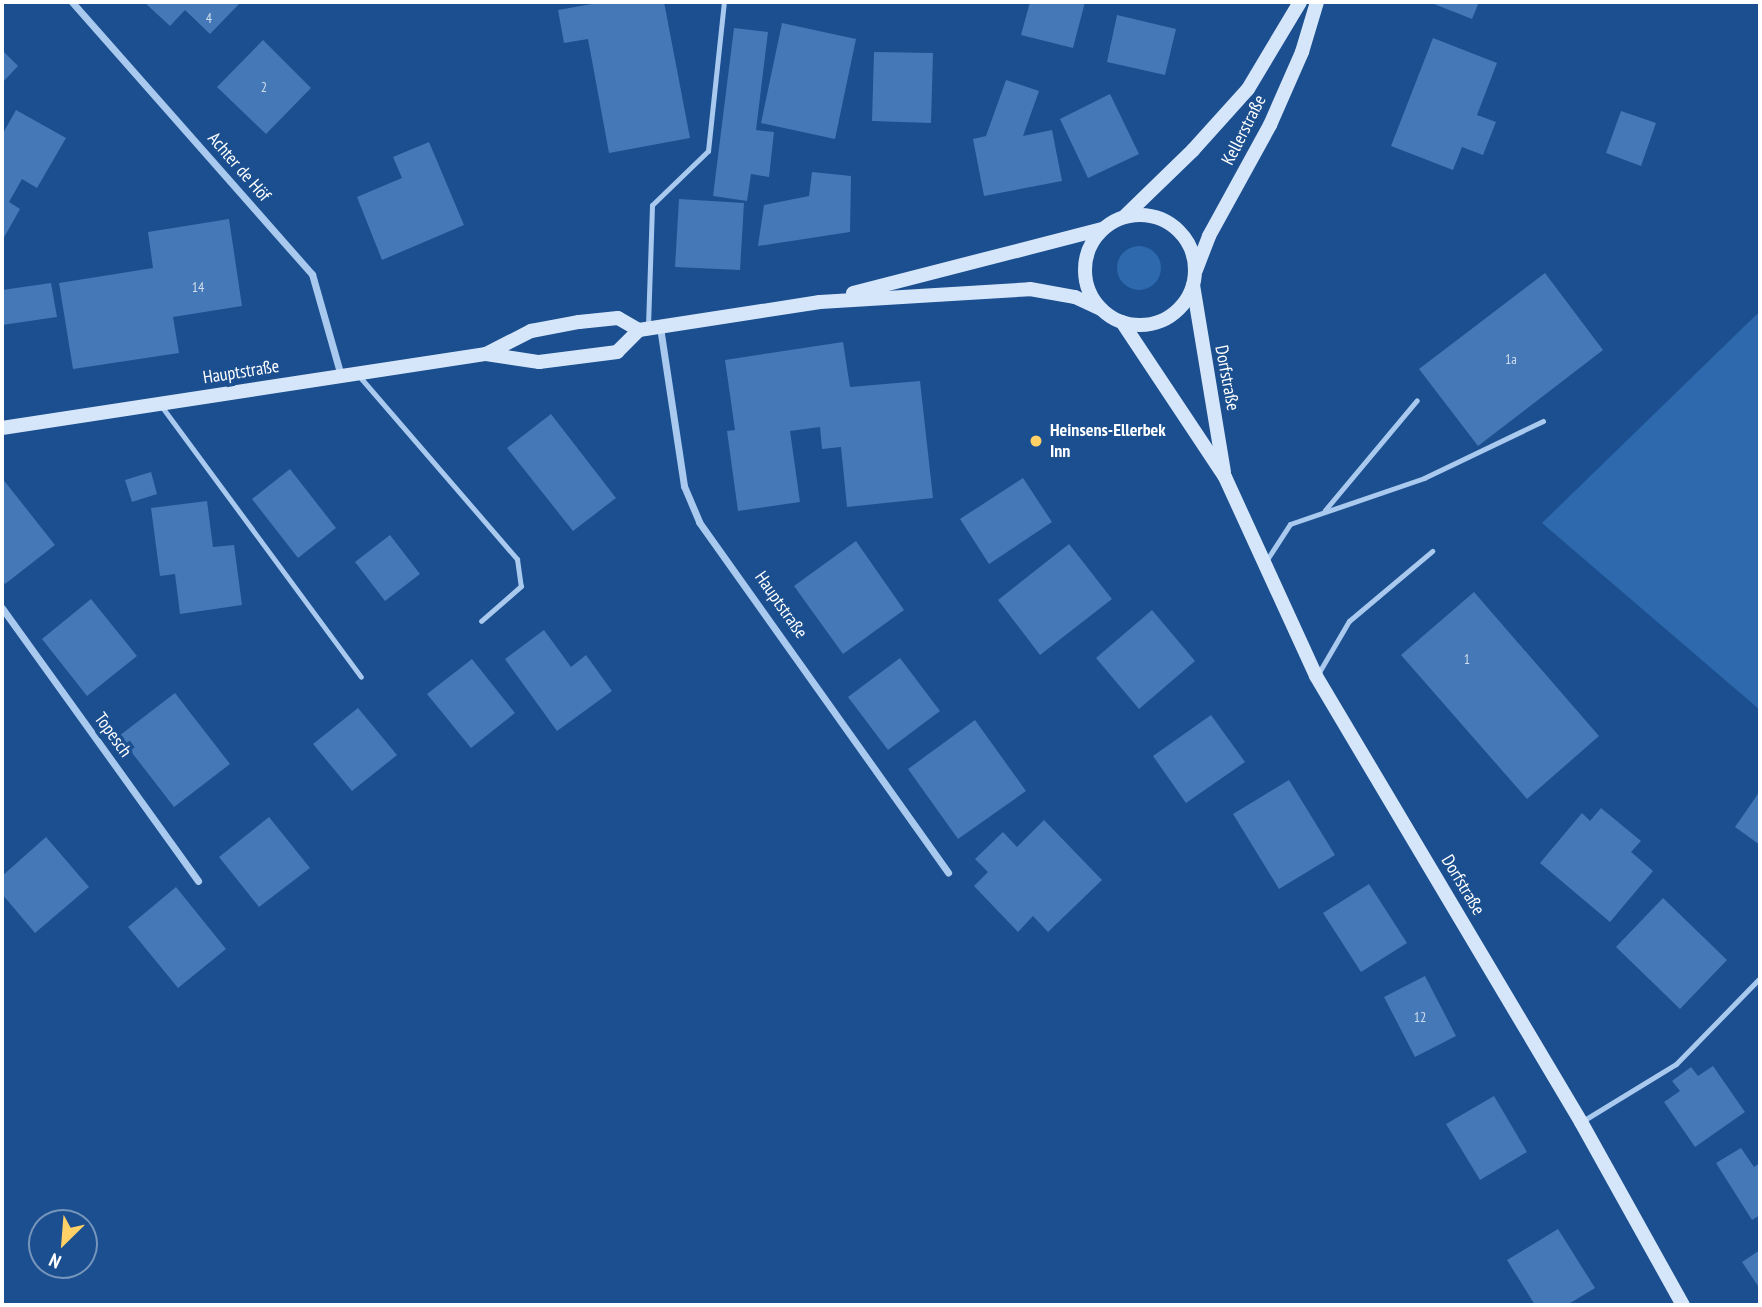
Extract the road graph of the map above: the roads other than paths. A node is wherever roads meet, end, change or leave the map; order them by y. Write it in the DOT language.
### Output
graph roads {
  1 [pos="72,2"];
  2 [pos="724,2"];
  3 [pos="1300,2"];
  4 [pos="1317,2"];
  5 [pos="1124,217"];
  6 [pos="1102,229"];
  7 [pos="1194,278"];
  8 [pos="820,302"];
  9 [pos="1101,309"];
  10 [pos="1122,322"];
  11 [pos="649,329"];
  12 [pos="486,354"];
  13 [pos="356,374"];
  14 [pos="341,376"];
  15 [pos="1417,400"];
  16 [pos="160,404"];
  17 [pos="1543,421"];
  18 [pos="2,428"];
  19 [pos="1225,477"];
  20 [pos="1323,513"];
  21 [pos="1432,551"];
  22 [pos="1263,567"];
  23 [pos="2,608"];
  24 [pos="481,621"];
  25 [pos="1316,676"];
  26 [pos="360,677"];
  27 [pos="948,873"];
  28 [pos="198,881"];
  29 [pos="1760,978"];
  30 [pos="1581,1122"];
  31 [pos="1683,1305"];
  1 -- 14 [label="street, Achter de Höf"];
  2 -- 11 [label="lane"];
  3 -- 5 [label="main road, Kellerstraße"];
  4 -- 7 [label="main road, Kellerstraße"];
  5 -- 6 [label="main road"];
  5 -- 7 [label="main road"];
  6 -- 8 [label="main road, Hauptstraße"];
  6 -- 9 [label="main road"];
  7 -- 10 [label="main road"];
  7 -- 19 [label="main road, Dorfstraße"];
  8 -- 9 [label="main road, Hauptstraße"];
  8 -- 11 [label="main road, Hauptstraße"];
  9 -- 10 [label="main road"];
  10 -- 19 [label="main road, Dorfstraße"];
  11 -- 12 [label="main road, Hauptstraße"];
  11 -- 12 [label="main road, Hauptstraße"];
  11 -- 27 [label="street, Hauptstraße"];
  12 -- 13 [label="main road, Hauptstraße"];
  13 -- 14 [label="main road, Hauptstraße"];
  13 -- 24 [label="lane"];
  14 -- 16 [label="main road, Hauptstraße"];
  15 -- 20 [label="lane"];
  16 -- 18 [label="main road, Hauptstraße"];
  16 -- 26 [label="lane"];
  17 -- 20 [label="lane"];
  19 -- 22 [label="main road, Dorfstraße"];
  20 -- 22 [label="lane"];
  21 -- 25 [label="lane"];
  22 -- 25 [label="main road, Dorfstraße"];
  23 -- 28 [label="street, Topesch"];
  25 -- 30 [label="main road, Dorfstraße"];
  29 -- 30 [label="lane"];
  30 -- 31 [label="main road, Dorfstraße"];
}
